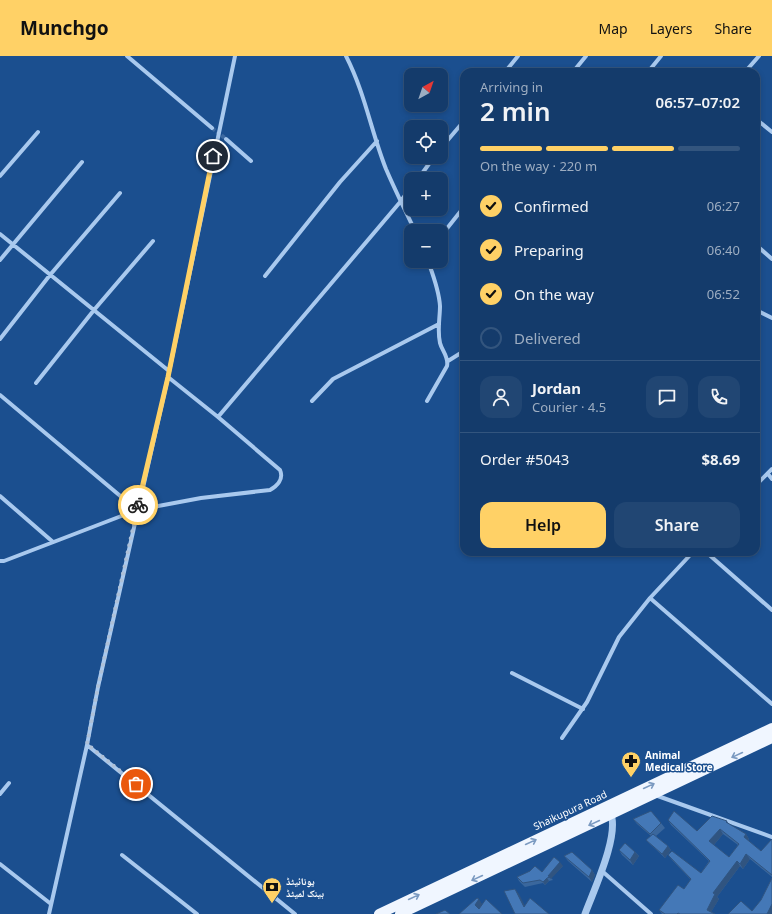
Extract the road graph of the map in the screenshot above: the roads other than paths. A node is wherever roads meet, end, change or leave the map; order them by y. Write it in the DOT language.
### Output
graph roads {
  1 [pos="127,56"];
  2 [pos="235,56"];
  3 [pos="346,56"];
  4 [pos="518,56"];
  5 [pos="586,56"];
  6 [pos="661,56"];
  7 [pos="759,56"];
  8 [pos="508,68"];
  9 [pos="576,68"];
  10 [pos="651,68"];
  11 [pos="748,68"];
  12 [pos="760,122"];
  13 [pos="460,126"];
  14 [pos="212,128"];
  15 [pos="38,132"];
  16 [pos="772,132"];
  17 [pos="226,139"];
  18 [pos="448,140"];
  19 [pos="377,141"];
  20 [pos="251,161"];
  21 [pos="82,162"];
  22 [pos="0,176"];
  23 [pos="120,193"];
  24 [pos="404,197"];
  25 [pos="401,201"];
  26 [pos="460,212"];
  27 [pos="412,224"];
  28 [pos="448,227"];
  29 [pos="0,234"];
  30 [pos="152,241"];
  31 [pos="12,245"];
  32 [pos="760,248"];
  33 [pos="772,259"];
  34 [pos="0,260"];
  35 [pos="430,268"];
  36 [pos="50,275"];
  37 [pos="265,276"];
  38 [pos="94,310"];
  39 [pos="760,312"];
  40 [pos="772,318"];
  41 [pos="439,324"];
  42 [pos="0,339"];
  43 [pos="460,354"];
  44 [pos="448,361"];
  45 [pos="169,372"];
  46 [pos="168,377"];
  47 [pos="36,383"];
  48 [pos="0,395"];
  49 [pos="312,401"];
  50 [pos="427,401"];
  51 [pos="218,417"];
  52 [pos="772,469"];
  53 [pos="768,474"];
  54 [pos="772,480"];
  55 [pos="760,481"];
  56 [pos="0,496"];
  57 [pos="137,510"];
  58 [pos="53,542"];
  59 [pos="689,556"];
  60 [pos="711,556"];
  61 [pos="0,561"];
  62 [pos="650,598"];
  63 [pos="772,610"];
  64 [pos="512,673"];
  65 [pos="772,704"];
  66 [pos="582,710"];
  67 [pos="772,728"];
  68 [pos="562,738"];
  69 [pos="772,738"];
  70 [pos="87,744"];
  71 [pos="9,783"];
  72 [pos="0,794"];
  73 [pos="653,794"];
  74 [pos="610,810"];
  75 [pos="772,837"];
  76 [pos="122,854"];
  77 [pos="0,864"];
  78 [pos="602,871"];
  79 [pos="52,904"];
  80 [pos="49,914"];
  81 [pos="197,914"];
  82 [pos="295,914"];
  83 [pos="379,914"];
  84 [pos="400,914"];
  85 [pos="585,914"];
  86 [pos="651,914"];
  1 -- 14 [label="street"];
  2 -- 45 [label="street"];
  3 -- 19 [label="street"];
  4 -- 8 [label="street"];
  5 -- 9 [label="street"];
  6 -- 10 [label="street"];
  7 -- 11 [label="street"];
  12 -- 16 [label="street"];
  13 -- 18 [label="street"];
  15 -- 22 [label="street"];
  17 -- 20 [label="street"];
  19 -- 25 [label="street"];
  19 -- 37 [label="street"];
  21 -- 31 [label="street"];
  23 -- 36 [label="street"];
  24 -- 25 [label="street"];
  25 -- 27 [label="street"];
  25 -- 51 [label="street"];
  26 -- 28 [label="street"];
  29 -- 31 [label="street"];
  30 -- 38 [label="street"];
  31 -- 34 [label="street"];
  31 -- 36 [label="street"];
  32 -- 33 [label="street"];
  35 -- 41 [label="street"];
  36 -- 38 [label="street"];
  36 -- 42 [label="street"];
  38 -- 45 [label="street"];
  38 -- 47 [label="street"];
  39 -- 40 [label="street"];
  41 -- 44 [label="street"];
  41 -- 49 [label="street"];
  43 -- 44 [label="street"];
  44 -- 50 [label="street"];
  45 -- 46 [label="street"];
  46 -- 51 [label="street"];
  46 -- 57 [label="street"];
  48 -- 57 [label="street"];
  51 -- 57 [label="street"];
  52 -- 53 [label="street"];
  53 -- 54 [label="street"];
  53 -- 55 [label="street"];
  56 -- 58 [label="street"];
  57 -- 58 [label="street"];
  57 -- 70 [label="street"];
  58 -- 61 [label="street"];
  59 -- 62 [label="street"];
  60 -- 63 [label="street"];
  62 -- 65 [label="street"];
  62 -- 66 [label="street"];
  64 -- 66 [label="street"];
  66 -- 68 [label="street"];
  74 -- 67 [label="main road, Shaikupura Road, one-way"];
  69 -- 73 [label="main road, Shaikupura Road, one-way"];
  70 -- 79 [label="street"];
  70 -- 82 [label="street"];
  71 -- 72 [label="street"];
  73 -- 74 [label="main road, Shaikupura Road"];
  73 -- 75 [label="street"];
  74 -- 78 [label="street"];
  83 -- 74 [label="main road, Shaikupura Road, one-way"];
  74 -- 84 [label="main road, Shaikupura Road, one-way"];
  76 -- 81 [label="street"];
  77 -- 79 [label="street"];
  78 -- 85 [label="street"];
  78 -- 86 [label="street"];
  79 -- 80 [label="street"];
}
